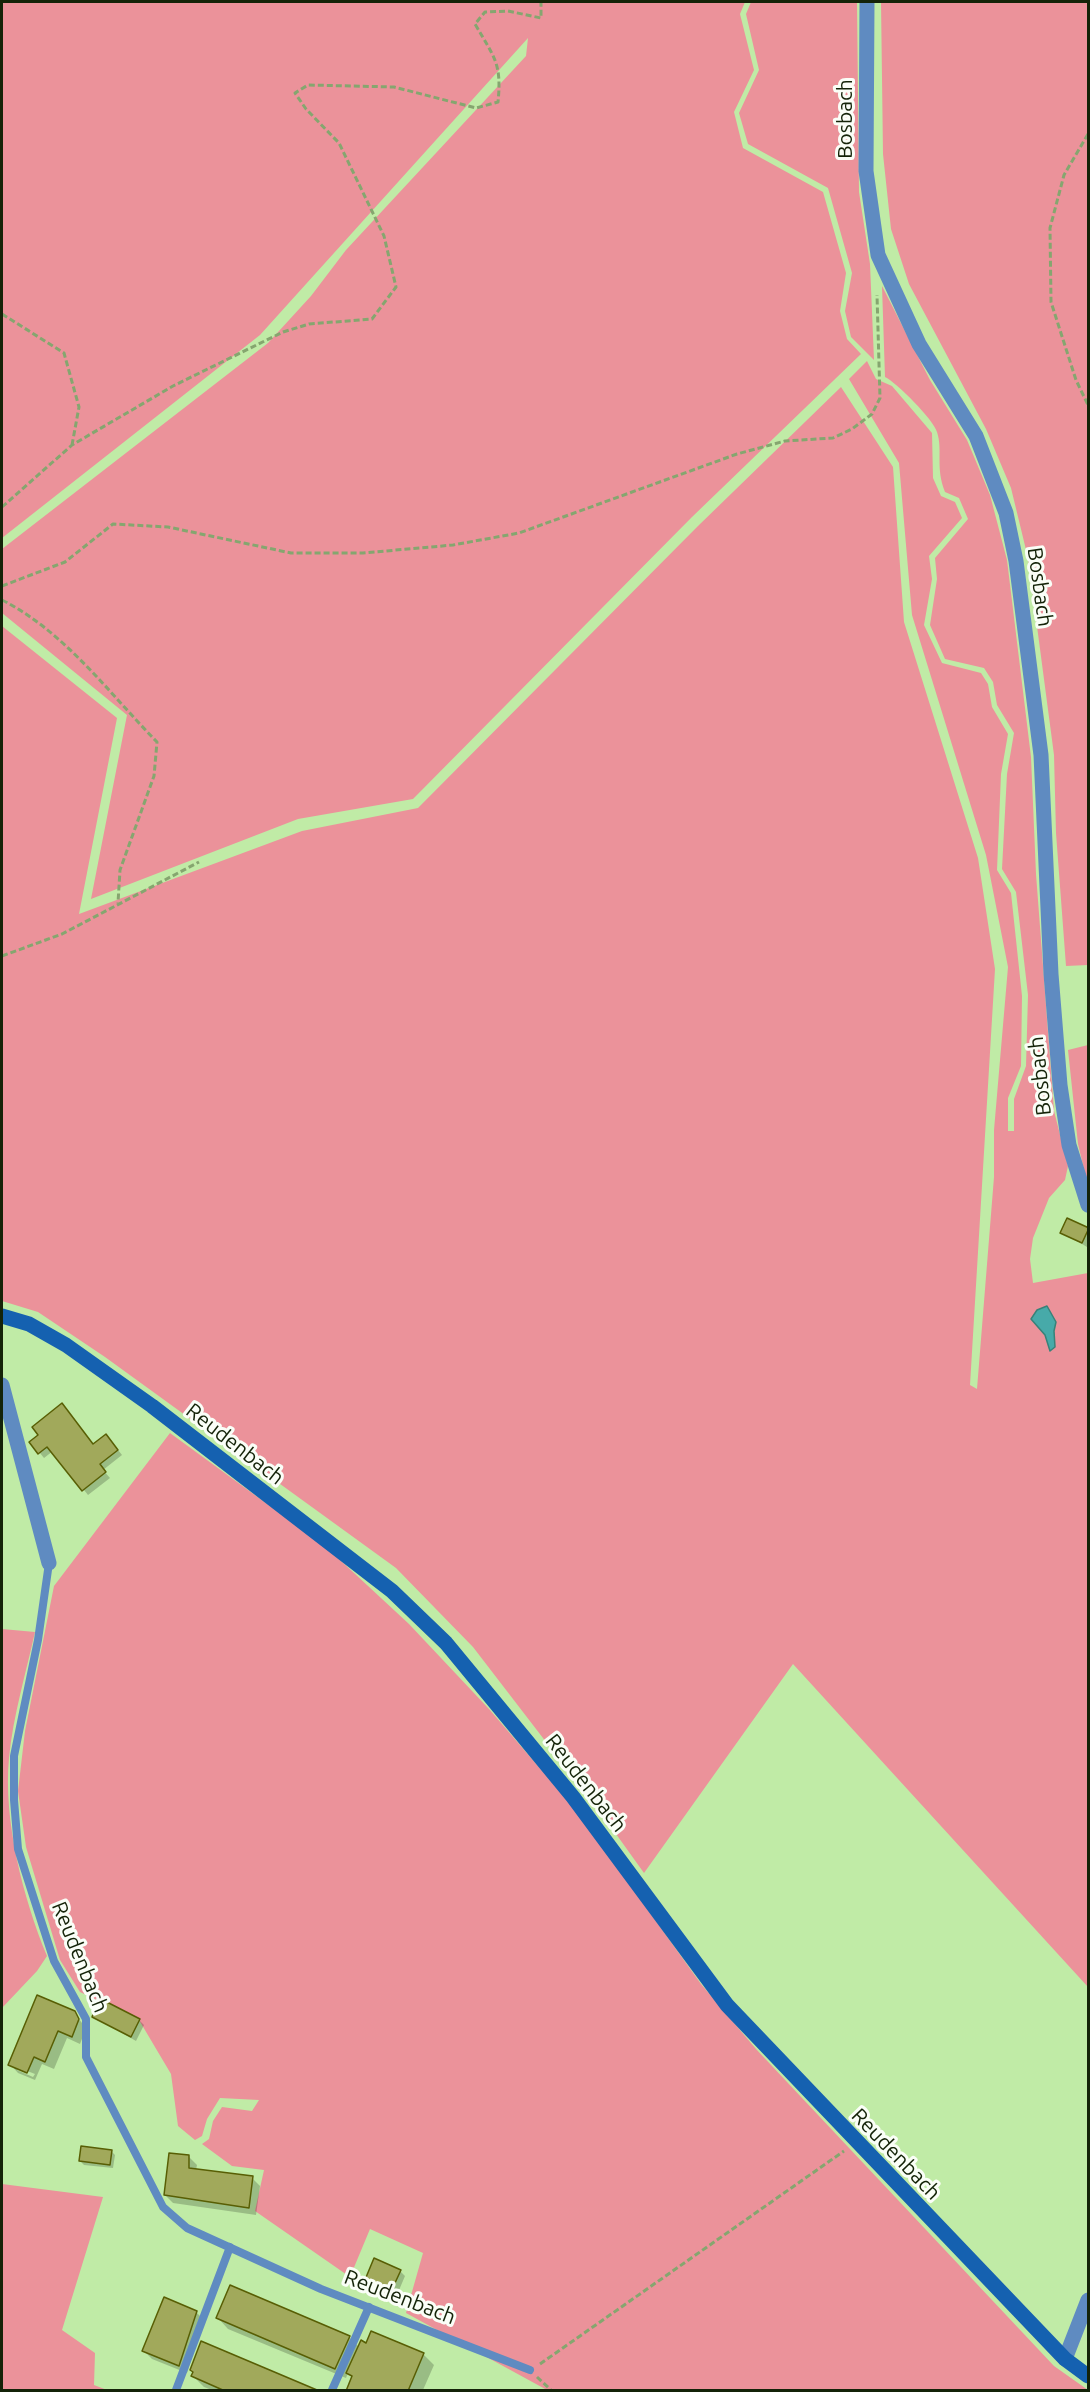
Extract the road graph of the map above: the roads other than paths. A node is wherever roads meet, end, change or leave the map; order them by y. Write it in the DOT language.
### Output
graph roads {
  1 [pos="867,2"];
  2 [pos="1089,1205"];
  3 [pos="2,1316"];
  4 [pos="2,1385"];
  5 [pos="49,1563"];
  6 [pos="230,2247"];
  7 [pos="1089,2300"];
  8 [pos="369,2307"];
  9 [pos="1065,2359"];
  10 [pos="530,2370"];
  11 [pos="1089,2376"];
  12 [pos="176,2391"];
  13 [pos="332,2391"];
  1 -- 2 [label="street, Bosbach"];
  3 -- 9 [label="street, Reudenbach"];
  4 -- 5 [label="street, Reudenbach"];
  5 -- 6 [label="lane, Reudenbach"];
  6 -- 8 [label="lane, Reudenbach"];
  6 -- 12 [label="lane"];
  7 -- 9 [label="street"];
  8 -- 10 [label="lane, Reudenbach"];
  8 -- 13 [label="lane"];
  9 -- 11 [label="street, Reudenbach"];
}
